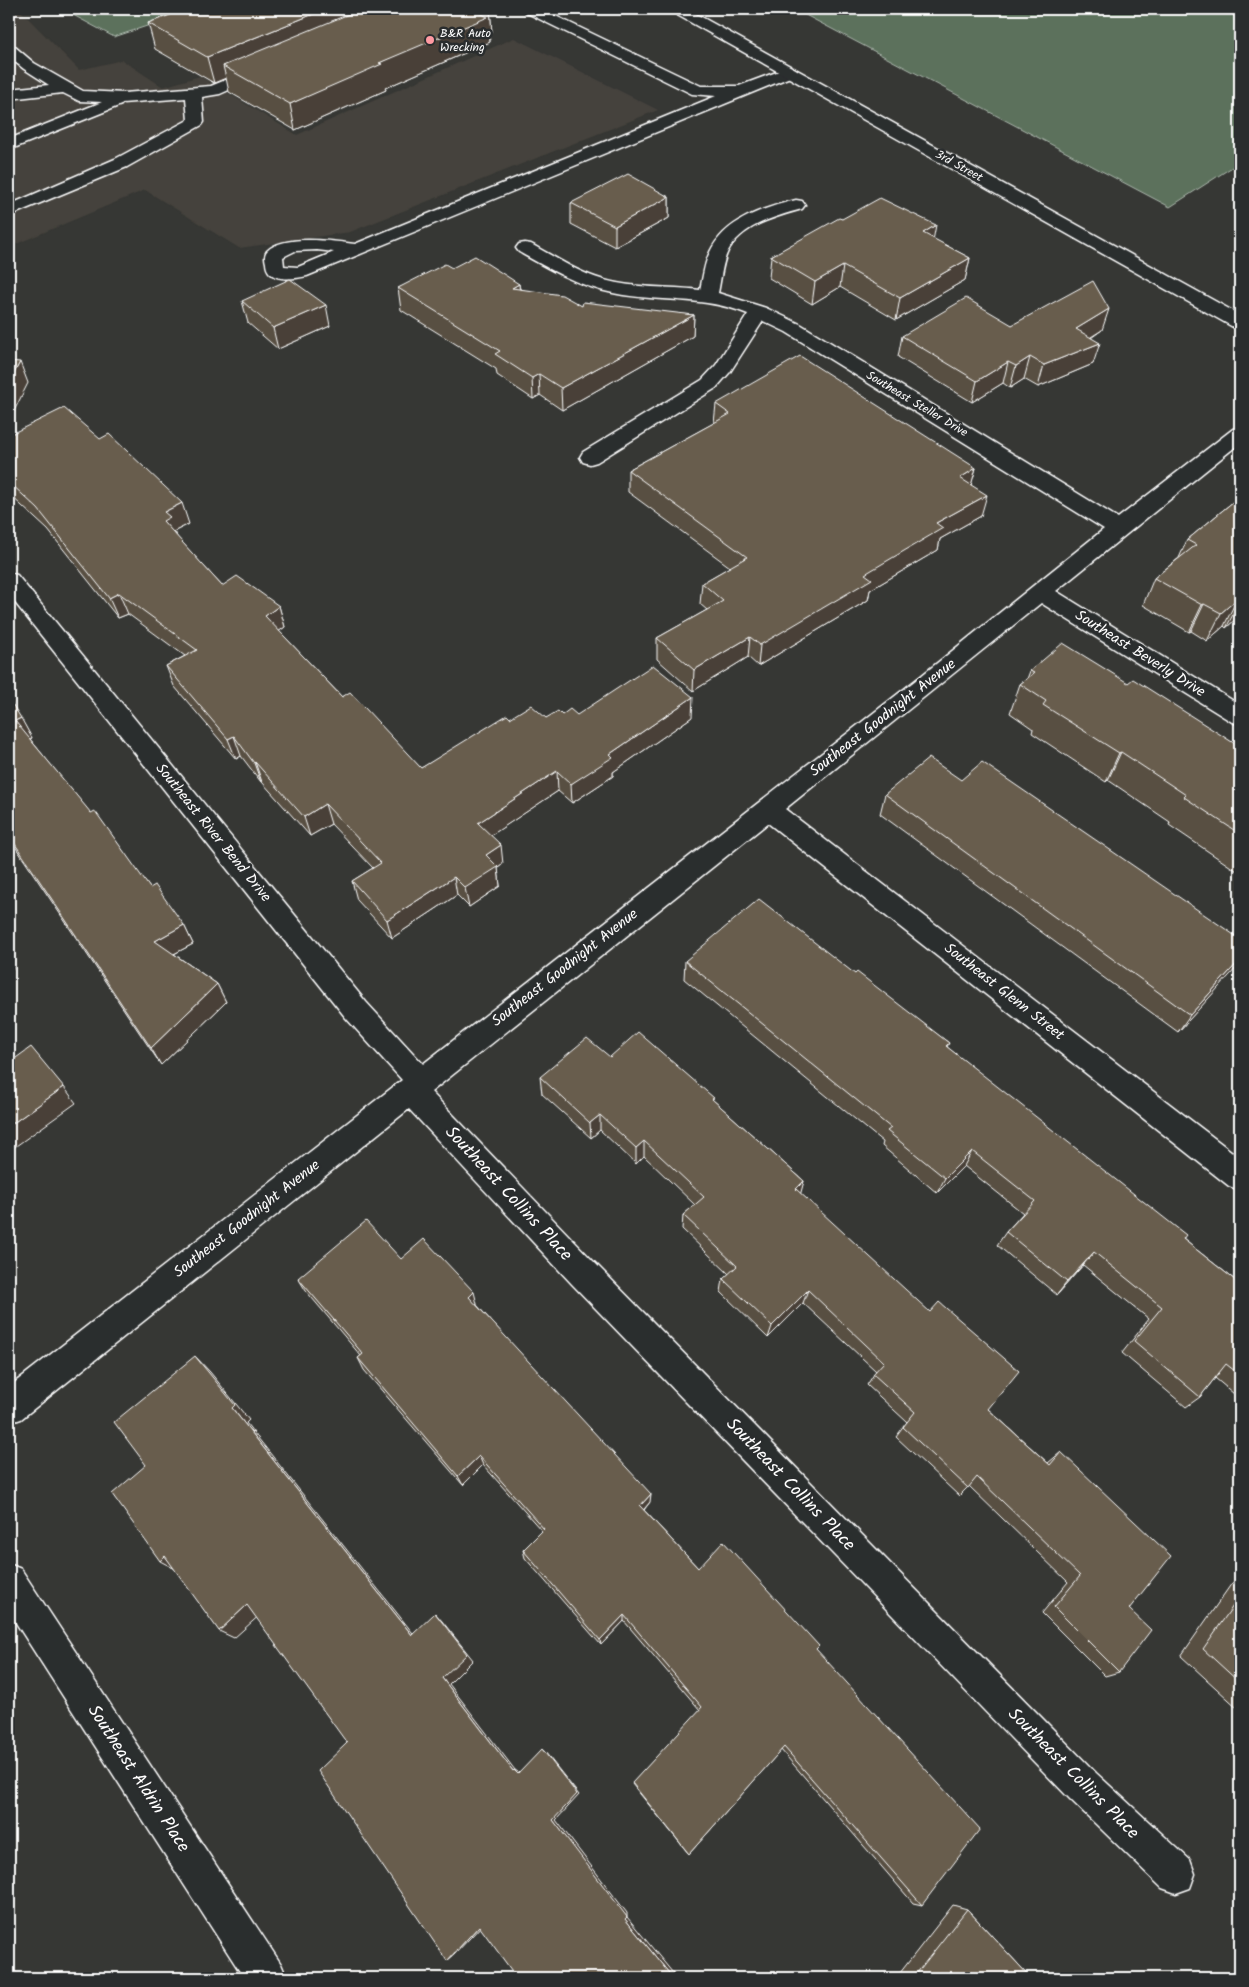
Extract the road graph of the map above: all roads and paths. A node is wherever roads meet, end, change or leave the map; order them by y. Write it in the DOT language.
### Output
graph roads {
  1 [pos="530,9"];
  2 [pos="677,9"];
  3 [pos="9,49"];
  4 [pos="278,64"];
  5 [pos="790,72"];
  6 [pos="64,88"];
  7 [pos="742,91"];
  8 [pos="194,92"];
  9 [pos="9,94"];
  10 [pos="124,98"];
  11 [pos="9,145"];
  12 [pos="796,204"];
  13 [pos="9,211"];
  14 [pos="525,248"];
  15 [pos="356,249"];
  16 [pos="708,296"];
  17 [pos="759,312"];
  18 [pos="1240,323"];
  19 [pos="1240,433"];
  20 [pos="590,457"];
  21 [pos="1119,528"];
  22 [pos="9,580"];
  23 [pos="1041,592"];
  24 [pos="1240,716"];
  25 [pos="767,809"];
  26 [pos="416,1086"];
  27 [pos="1240,1176"];
  28 [pos="9,1407"];
  29 [pos="9,1581"];
  30 [pos="1176,1874"];
  31 [pos="267,1978"];
  1 -- 7 [label="main road"];
  2 -- 5 [label="main road, 3rd Street"];
  3 -- 6 [label="main road"];
  4 -- 8 [label="main road"];
  5 -- 7 [label="main road"];
  5 -- 18 [label="main road, 3rd Street"];
  6 -- 9 [label="main road"];
  6 -- 10 [label="main road"];
  7 -- 15 [label="main road"];
  8 -- 10 [label="main road"];
  8 -- 13 [label="main road"];
  10 -- 11 [label="main road"];
  12 -- 16 [label="main road"];
  14 -- 16 [label="main road, Southeast Steller Drive"];
  16 -- 17 [label="main road, Southeast Steller Drive"];
  17 -- 20 [label="main road"];
  17 -- 21 [label="main road, Southeast Steller Drive"];
  19 -- 21 [label="main road, Southeast Goodnight Avenue"];
  21 -- 23 [label="main road, Southeast Goodnight Avenue"];
  22 -- 26 [label="main road, Southeast River Bend Drive"];
  23 -- 24 [label="main road, Southeast Beverly Drive"];
  23 -- 25 [label="main road, Southeast Goodnight Avenue"];
  25 -- 26 [label="main road, Southeast Goodnight Avenue"];
  25 -- 27 [label="main road, Southeast Glenn Street"];
  26 -- 28 [label="main road, Southeast Goodnight Avenue"];
  26 -- 30 [label="main road, Southeast Collins Place"];
  29 -- 31 [label="main road, Southeast Aldrin Place"];
}
